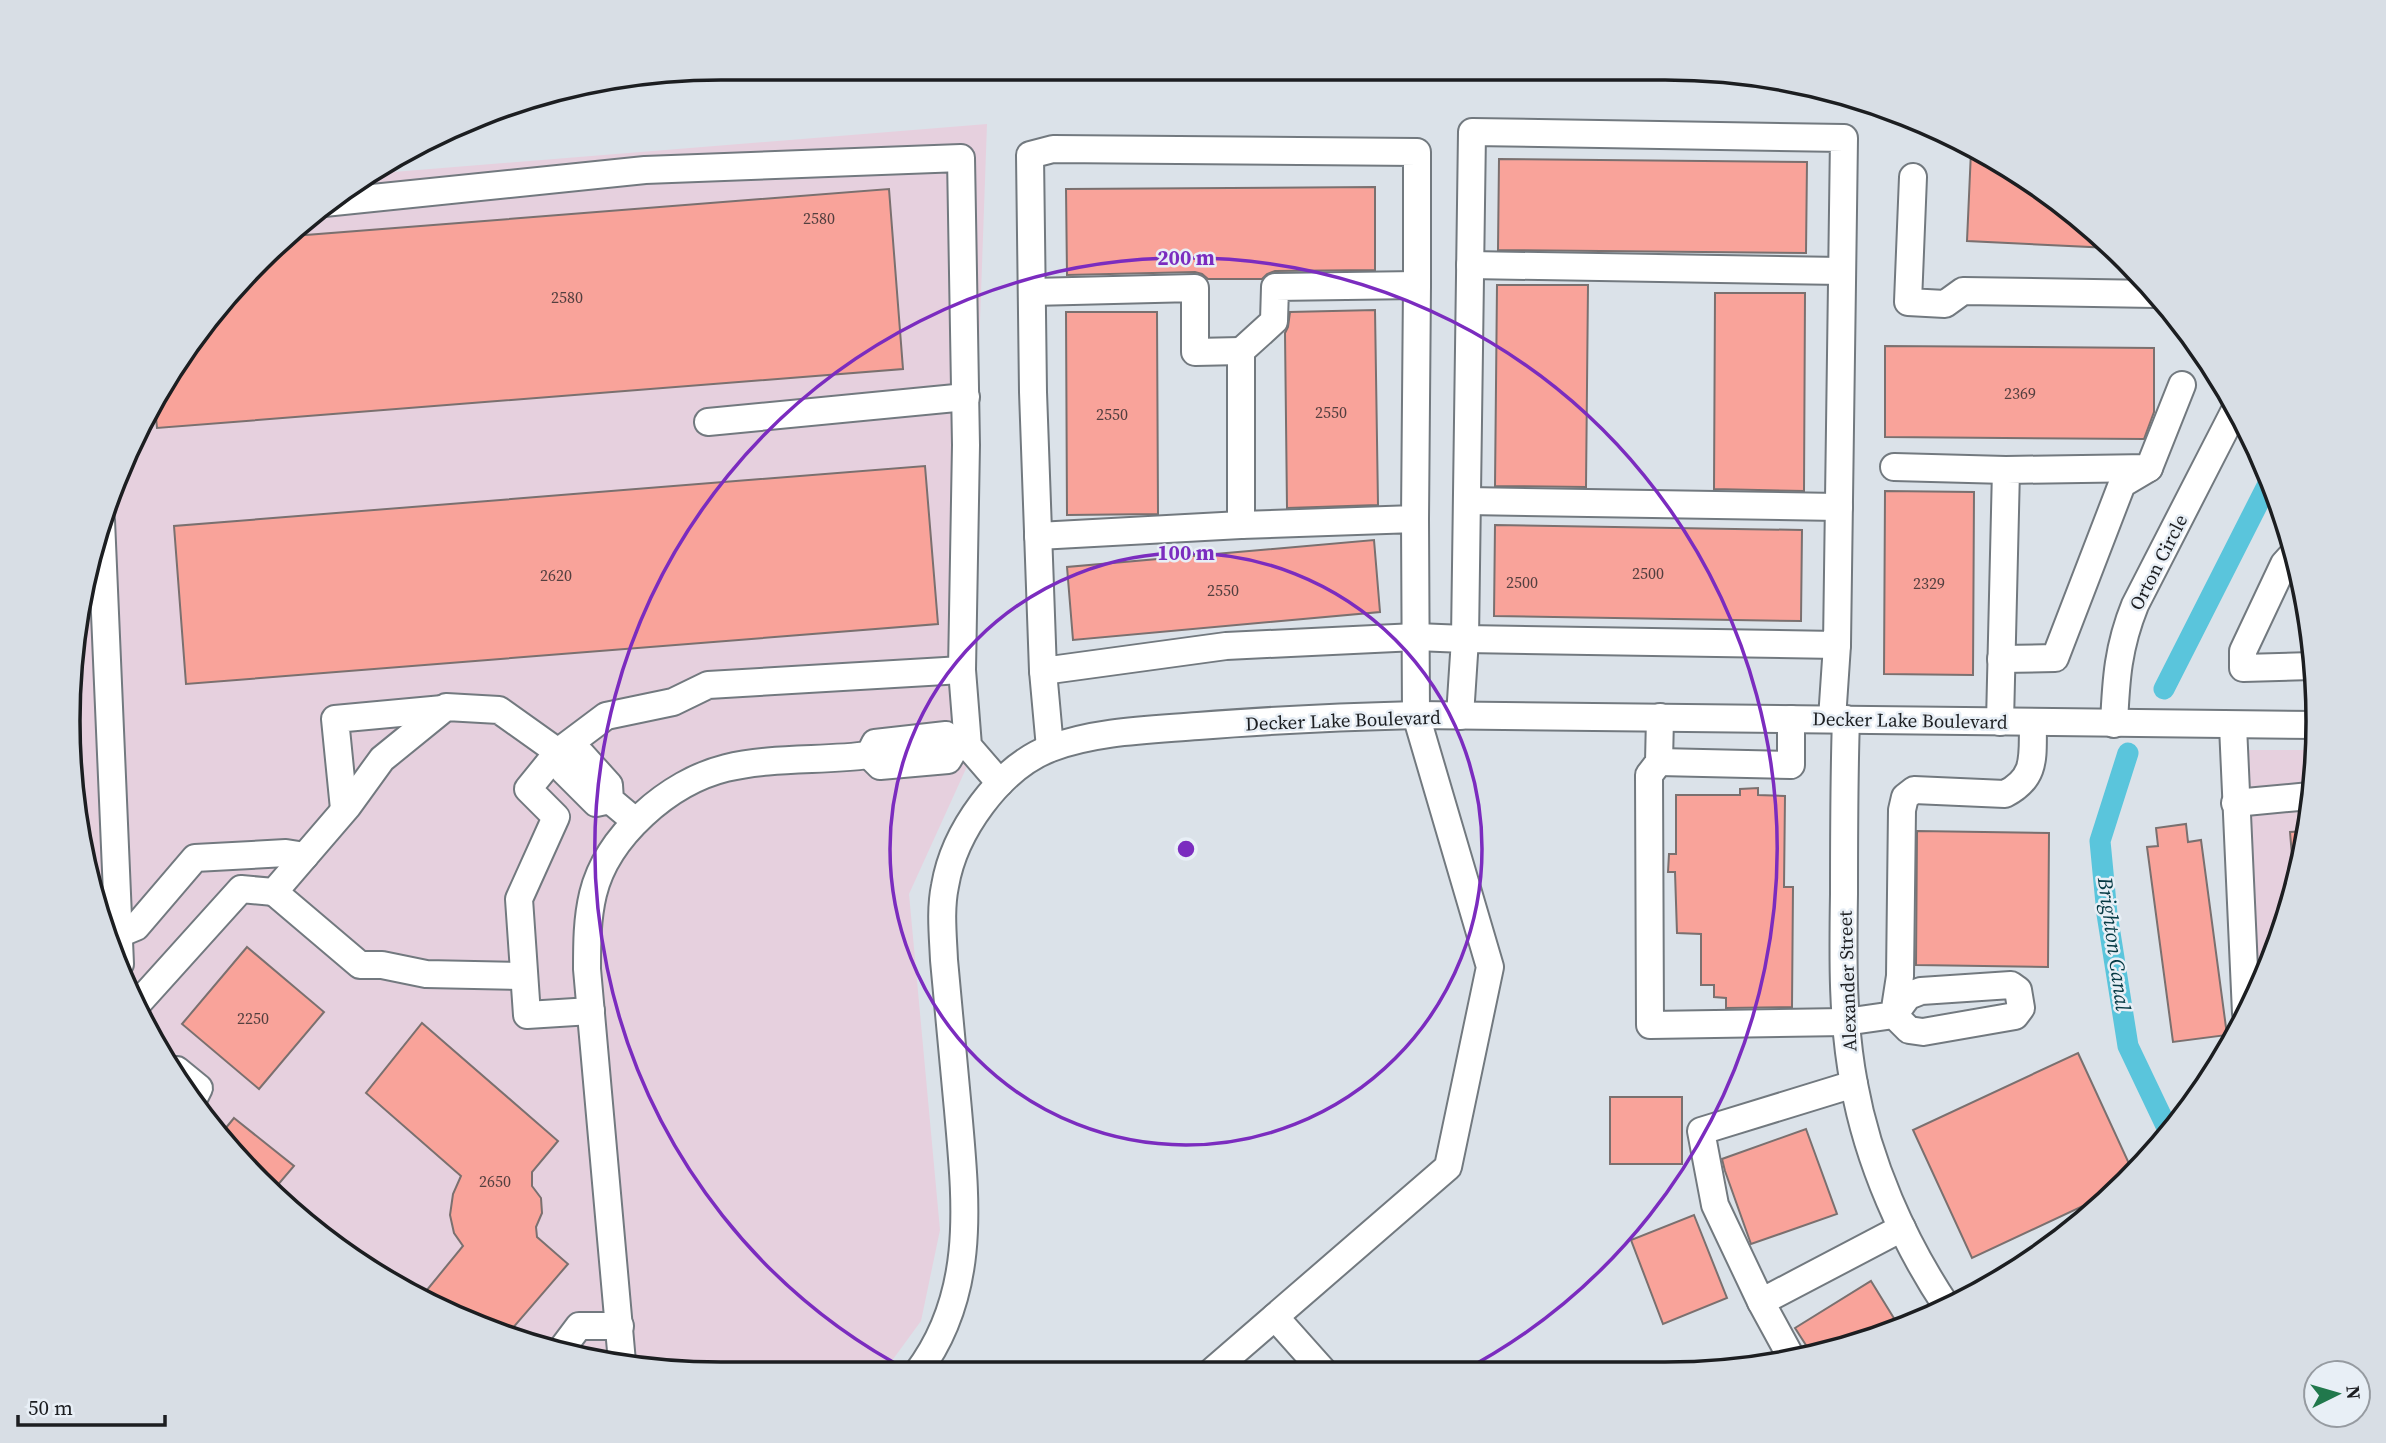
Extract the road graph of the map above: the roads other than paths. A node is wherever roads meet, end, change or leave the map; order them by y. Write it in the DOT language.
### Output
graph roads {
  1 [pos="1913,177"];
  2 [pos="349,200"];
  3 [pos="1471,265"];
  4 [pos="1842,271"];
  5 [pos="1418,285"];
  6 [pos="1032,292"];
  7 [pos="2141,294"];
  8 [pos="1241,351"];
  9 [pos="2182,385"];
  10 [pos="965,397"];
  11 [pos="2230,420"];
  12 [pos="708,422"];
  13 [pos="1894,467"];
  14 [pos="2149,468"];
  15 [pos="2006,470"];
  16 [pos="1467,501"];
  17 [pos="1839,507"];
  18 [pos="1415,520"];
  19 [pos="1241,525"];
  20 [pos="1038,536"];
  21 [pos="103,552"];
  22 [pos="2285,562"];
  23 [pos="1416,637"];
  24 [pos="1465,639"];
  25 [pos="1837,645"];
  26 [pos="2001,659"];
  27 [pos="2303,666"];
  28 [pos="962,670"];
  29 [pos="1043,671"];
  30 [pos="443,709"];
  31 [pos="1416,715"];
  32 [pos="1460,716"];
  33 [pos="1660,718"];
  34 [pos="1791,719"];
  35 [pos="1839,719"];
  36 [pos="2000,722"];
  37 [pos="2033,722"];
  38 [pos="2114,724"];
  39 [pos="2306,725"];
  40 [pos="2232,726"];
  41 [pos="962,747"];
  42 [pos="1050,748"];
  43 [pos="562,756"];
  44 [pos="1659,762"];
  45 [pos="1000,783"];
  46 [pos="2301,797"];
  47 [pos="2235,803"];
  48 [pos="344,810"];
  49 [pos="635,821"];
  50 [pos="219,856"];
  51 [pos="305,856"];
  52 [pos="241,889"];
  53 [pos="274,892"];
  54 [pos="119,934"];
  55 [pos="119,940"];
  56 [pos="524,976"];
  57 [pos="2245,992"];
  58 [pos="143,997"];
  59 [pos="592,1011"];
  60 [pos="1845,1022"];
  61 [pos="1854,1084"];
  62 [pos="1902,1228"];
  63 [pos="1942,1299"];
  64 [pos="1761,1302"];
  65 [pos="1275,1317"];
  66 [pos="620,1326"];
  67 [pos="566,1343"];
  68 [pos="1787,1350"];
  69 [pos="622,1354"];
  70 [pos="923,1362"];
  71 [pos="1223,1362"];
  72 [pos="1315,1362"];
  1 -- 7 [label="street"];
  2 -- 10 [label="street"];
  3 -- 4 [label="street"];
  3 -- 4 [label="street, Alexander Street"];
  3 -- 16 [label="street"];
  4 -- 17 [label="street, Alexander Street"];
  5 -- 6 [label="street"];
  5 -- 8 [label="street"];
  5 -- 18 [label="street"];
  6 -- 8 [label="street"];
  6 -- 20 [label="street"];
  8 -- 19 [label="street"];
  9 -- 14 [label="street"];
  10 -- 12 [label="street"];
  10 -- 28 [label="street"];
  11 -- 38 [label="street, Orton Circle"];
  13 -- 15 [label="street"];
  14 -- 15 [label="street"];
  14 -- 26 [label="street"];
  15 -- 26 [label="street"];
  16 -- 17 [label="street"];
  16 -- 24 [label="street"];
  17 -- 25 [label="street, Alexander Street"];
  18 -- 19 [label="street"];
  18 -- 23 [label="street"];
  19 -- 20 [label="street"];
  20 -- 29 [label="street"];
  21 -- 54 [label="street"];
  22 -- 27 [label="street"];
  23 -- 24 [label="street"];
  23 -- 29 [label="street"];
  23 -- 31 [label="street"];
  24 -- 25 [label="street"];
  24 -- 32 [label="street"];
  25 -- 35 [label="street, Alexander Street"];
  26 -- 36 [label="street"];
  28 -- 41 [label="street"];
  28 -- 43 [label="street"];
  29 -- 42 [label="street"];
  30 -- 43 [label="street"];
  30 -- 48 [label="street"];
  30 -- 48 [label="street"];
  31 -- 32 [label="street, Decker Lake Boulevard"];
  31 -- 42 [label="street, Decker Lake Boulevard"];
  31 -- 65 [label="street"];
  32 -- 33 [label="street, Decker Lake Boulevard"];
  33 -- 34 [label="street, Decker Lake Boulevard"];
  33 -- 44 [label="street"];
  34 -- 35 [label="street, Decker Lake Boulevard"];
  34 -- 44 [label="street"];
  35 -- 36 [label="street, Decker Lake Boulevard"];
  35 -- 60 [label="street, Alexander Street"];
  36 -- 37 [label="street, Decker Lake Boulevard"];
  37 -- 38 [label="street, Decker Lake Boulevard"];
  37 -- 60 [label="street"];
  38 -- 40 [label="street, Decker Lake Boulevard"];
  39 -- 40 [label="street, Decker Lake Boulevard"];
  40 -- 47 [label="street"];
  41 -- 45 [label="street"];
  41 -- 49 [label="street"];
  42 -- 45 [label="street, Decker Lake Boulevard"];
  43 -- 49 [label="street"];
  43 -- 56 [label="street"];
  44 -- 60 [label="street"];
  45 -- 70 [label="street, Decker Lake Boulevard"];
  46 -- 47 [label="street"];
  47 -- 57 [label="street"];
  48 -- 51 [label="street"];
  49 -- 59 [label="street"];
  50 -- 51 [label="street"];
  50 -- 52 [label="street"];
  50 -- 54 [label="street"];
  51 -- 53 [label="street"];
  52 -- 53 [label="street"];
  52 -- 58 [label="street"];
  53 -- 56 [label="street"];
  54 -- 55 [label="street"];
  56 -- 59 [label="street"];
  59 -- 66 [label="street"];
  60 -- 61 [label="street, Alexander Street"];
  61 -- 62 [label="street, Alexander Street"];
  61 -- 64 [label="street"];
  62 -- 63 [label="street, Alexander Street"];
  62 -- 64 [label="street"];
  64 -- 68 [label="street"];
  65 -- 71 [label="street"];
  65 -- 72 [label="street"];
  66 -- 67 [label="street"];
  66 -- 69 [label="street"];
}
